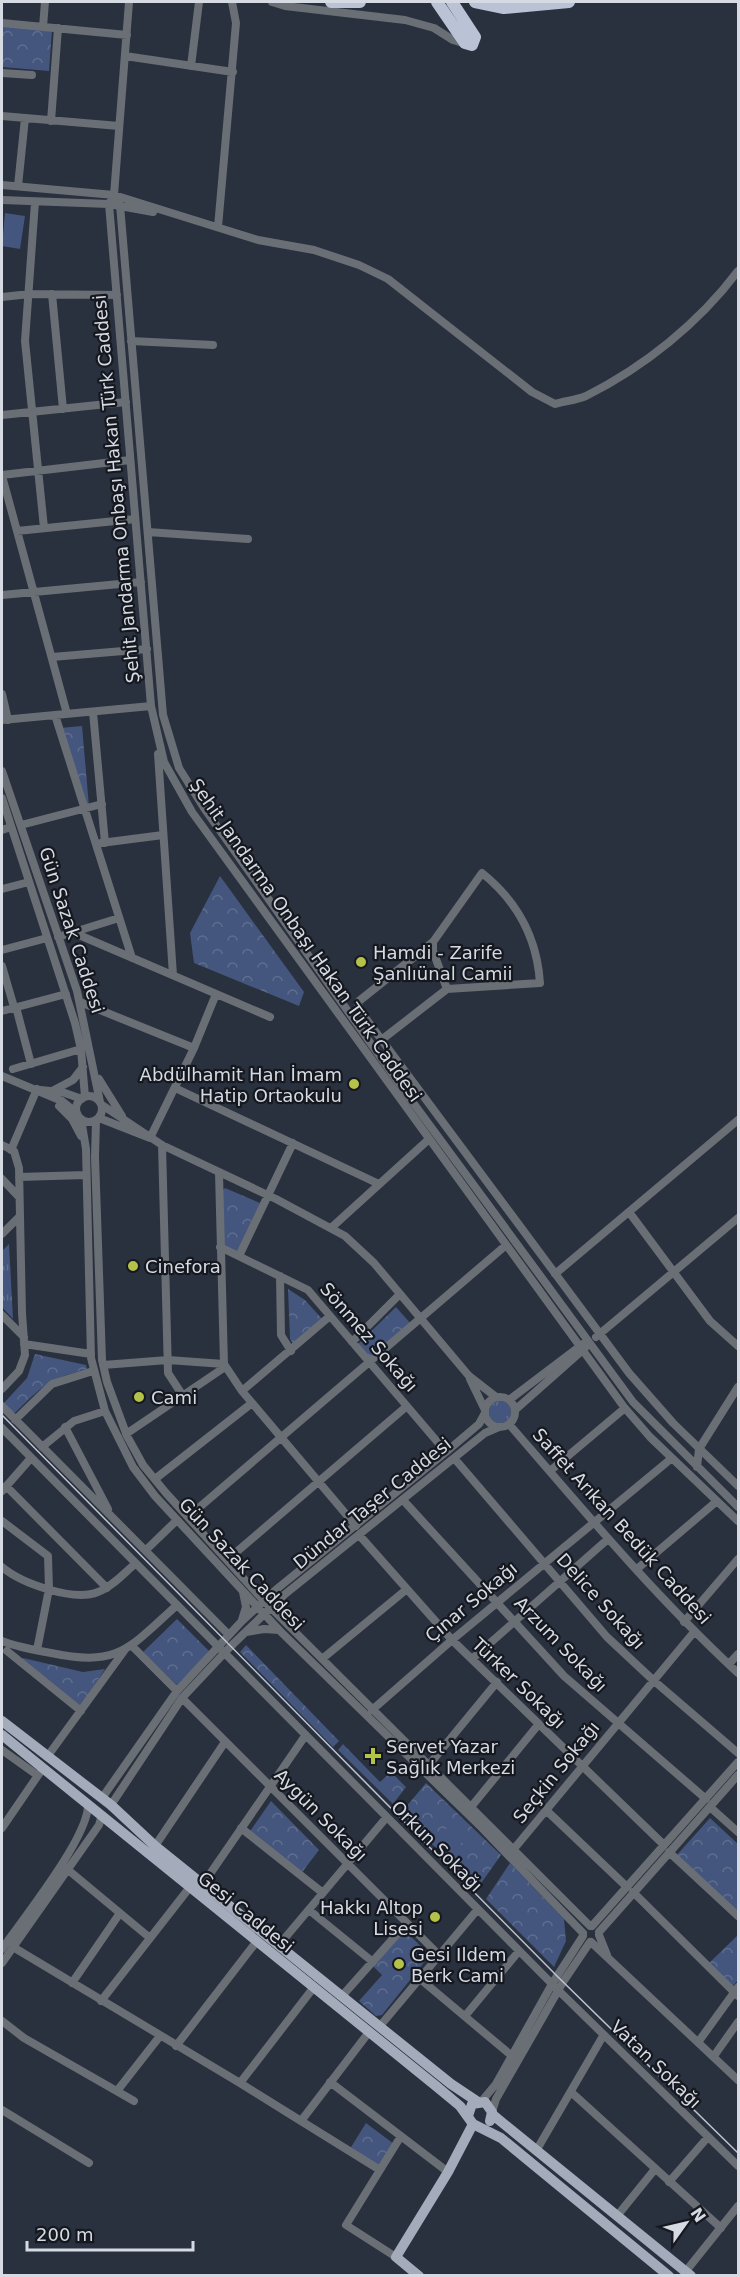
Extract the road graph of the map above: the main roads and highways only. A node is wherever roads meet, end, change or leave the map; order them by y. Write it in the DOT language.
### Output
graph roads {
  1 [pos="331,2"];
  2 [pos="360,2"];
  3 [pos="438,2"];
  4 [pos="452,2"];
  5 [pos="475,2"];
  6 [pos="569,2"];
  7 [pos="2,1721"];
  8 [pos="2,1735"];
  9 [pos="42,1767"];
  10 [pos="106,1802"];
  11 [pos="94,1811"];
  12 [pos="480,2102"];
  13 [pos="493,2113"];
  14 [pos="474,2122"];
  15 [pos="688,2273"];
  16 [pos="419,2276"];
  17 [pos="669,2276"];
  1 -- 2 [label="highway"];
  3 -- 4 [label="highway"];
  5 -- 6 [label="highway"];
  7 -- 9 [label="main road, Gesi Caddesi"];
  8 -- 9 [label="main road, Gesi Caddesi"];
  9 -- 10 [label="main road, Gesi Caddesi"];
  9 -- 11 [label="main road, Gesi Caddesi"];
  10 -- 11 [label="main road"];
  10 -- 11 [label="main road"];
  10 -- 12 [label="main road, Gesi Caddesi"];
  11 -- 14 [label="main road, Gesi Caddesi"];
  12 -- 13 [label="main road"];
  12 -- 14 [label="main road"];
  13 -- 14 [label="main road"];
  13 -- 15 [label="main road"];
  14 -- 16 [label="main road"];
  14 -- 17 [label="main road, Gesi Caddesi"];
}
